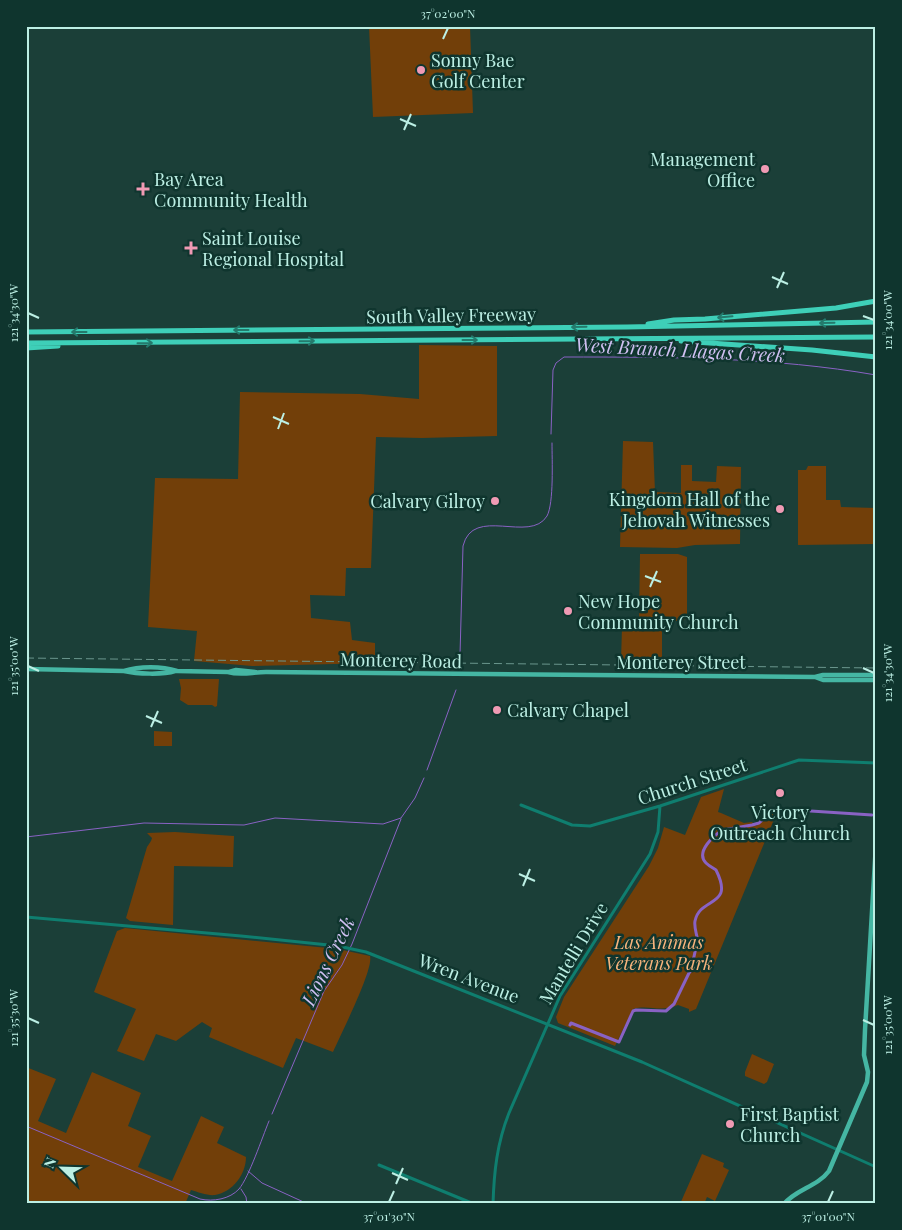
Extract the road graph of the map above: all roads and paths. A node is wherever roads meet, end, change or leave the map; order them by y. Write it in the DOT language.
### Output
graph roads {
  1 [pos="876,301"];
  2 [pos="876,321"];
  3 [pos="627,327"];
  4 [pos="26,332"];
  5 [pos="876,337"];
  6 [pos="671,338"];
  7 [pos="26,343"];
  8 [pos="113,343"];
  9 [pos="26,348"];
  10 [pos="876,357"];
  11 [pos="26,669"];
  12 [pos="546,675"];
  13 [pos="876,675"];
  14 [pos="816,677"];
  15 [pos="876,680"];
  16 [pos="876,763"];
  17 [pos="521,805"];
  18 [pos="660,806"];
  19 [pos="876,844"];
  20 [pos="26,917"];
  21 [pos="548,1024"];
  22 [pos="838,1151"];
  23 [pos="379,1165"];
  24 [pos="876,1167"];
  25 [pos="474,1204"];
  26 [pos="493,1204"];
  27 [pos="784,1204"];
  1 -- 3 [label="highway, one-way"];
  2 -- 3 [label="highway, South Valley Freeway, one-way"];
  3 -- 4 [label="highway, South Valley Freeway, one-way"];
  5 -- 6 [label="highway, South Valley Freeway"];
  8 -- 6 [label="highway, South Valley Freeway, one-way"];
  6 -- 10 [label="highway"];
  7 -- 8 [label="highway, South Valley Freeway"];
  8 -- 9 [label="highway"];
  11 -- 12 [label="main road, Monterey Road"];
  12 -- 14 [label="main road, Monterey Street"];
  13 -- 14 [label="main road, Monterey Street"];
  14 -- 15 [label="main road, Monterey Street"];
  16 -- 18 [label="street, Church Street"];
  17 -- 18 [label="street, Church Street"];
  18 -- 21 [label="street, Mantelli Drive"];
  19 -- 22 [label="main road"];
  20 -- 21 [label="street, Wren Avenue"];
  21 -- 22 [label="street, Wren Avenue"];
  21 -- 26 [label="street, Mantelli Drive"];
  22 -- 24 [label="street, Wren Avenue"];
  22 -- 27 [label="main road"];
  23 -- 25 [label="street"];
}
